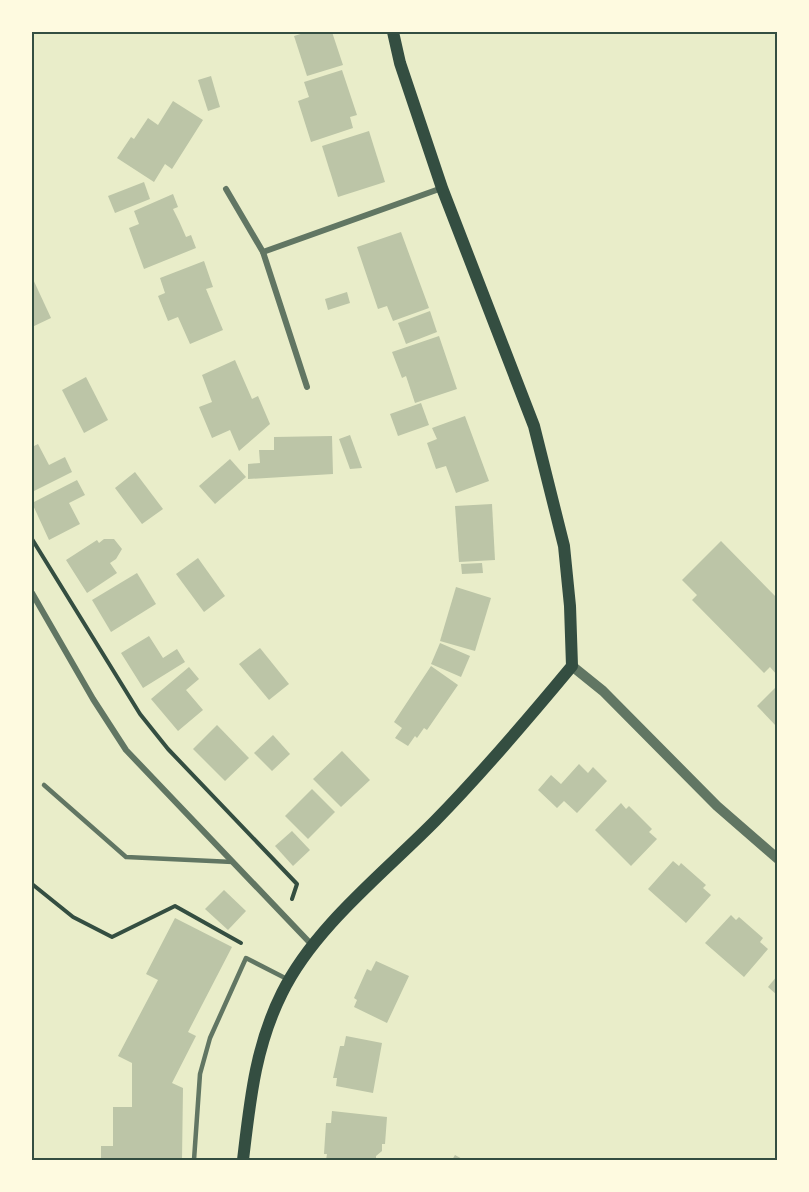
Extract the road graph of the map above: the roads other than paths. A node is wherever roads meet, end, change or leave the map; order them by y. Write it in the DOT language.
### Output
graph roads {
  1 [pos="393,32"];
  2 [pos="442,188"];
  3 [pos="226,189"];
  4 [pos="262,252"];
  5 [pos="307,387"];
  6 [pos="32,594"];
  7 [pos="572,666"];
  8 [pos="44,785"];
  9 [pos="777,860"];
  10 [pos="232,862"];
  11 [pos="312,945"];
  12 [pos="290,980"];
  13 [pos="194,1161"];
  14 [pos="243,1161"];
  1 -- 2 [label="main road"];
  2 -- 4 [label="street"];
  2 -- 7 [label="main road"];
  3 -- 4 [label="street"];
  4 -- 5 [label="street"];
  6 -- 10 [label="street"];
  7 -- 9 [label="street"];
  7 -- 11 [label="main road"];
  8 -- 10 [label="lane"];
  10 -- 11 [label="street"];
  11 -- 12 [label="main road"];
  12 -- 13 [label="lane"];
  12 -- 14 [label="main road"];
}
